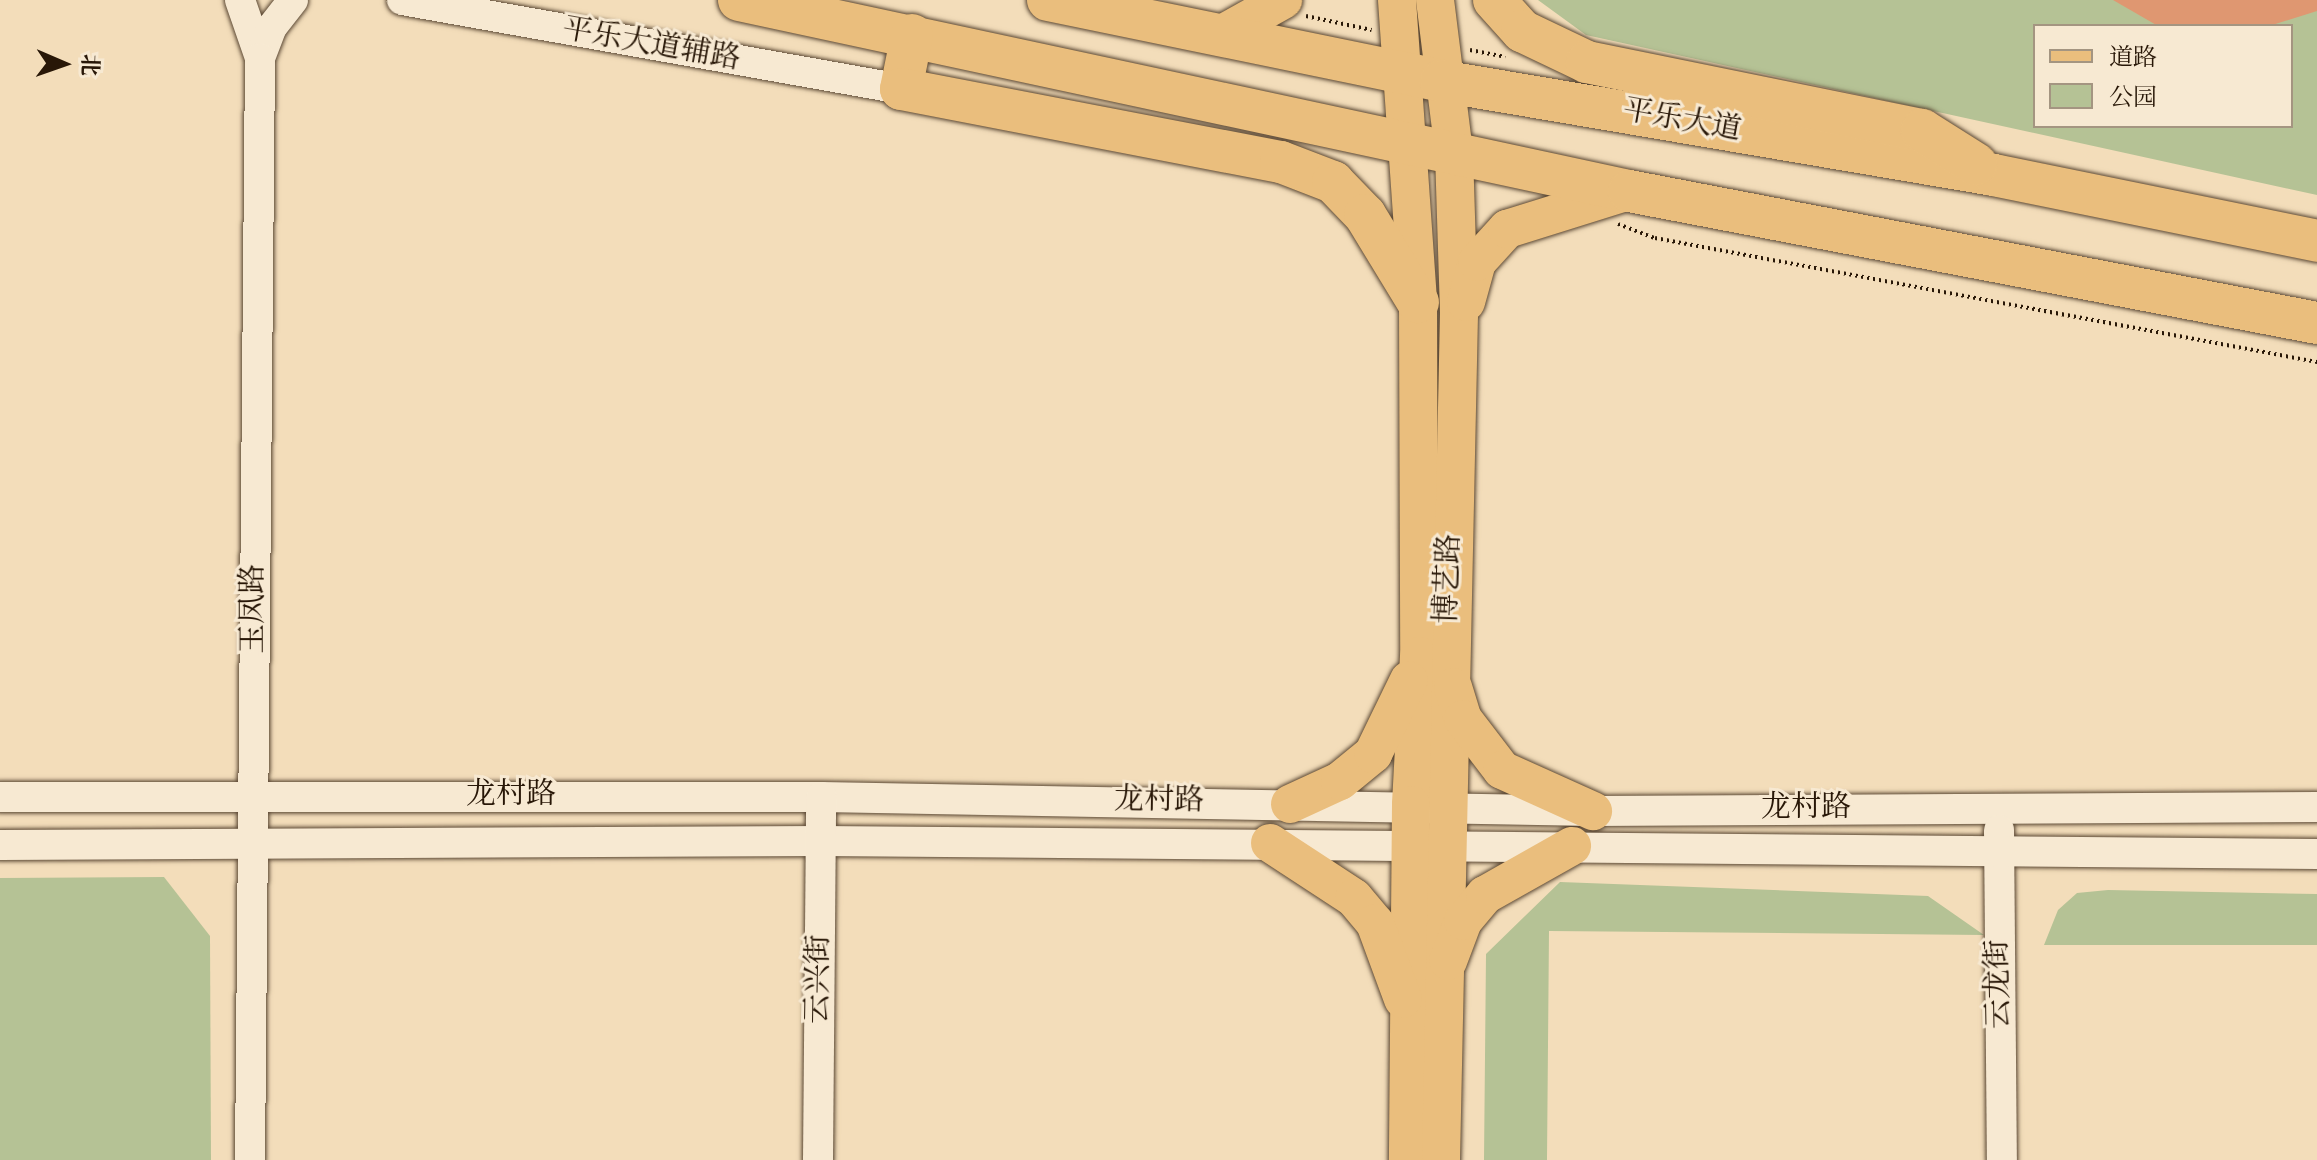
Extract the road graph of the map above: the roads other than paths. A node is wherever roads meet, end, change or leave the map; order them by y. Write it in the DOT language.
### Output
graph roads {
  1 [pos="240,0"];
  2 [pos="293,0"];
  3 [pos="402,0"];
  4 [pos="739,0"];
  5 [pos="1048,0"];
  6 [pos="1283,0"];
  7 [pos="1397,0"];
  8 [pos="1435,0"];
  9 [pos="1494,0"];
  10 [pos="1222,34"];
  11 [pos="912,35"];
  12 [pos="260,58"];
  13 [pos="1422,76"];
  14 [pos="901,89"];
  15 [pos="1409,143"];
  16 [pos="1454,153"];
  17 [pos="1994,175"];
  18 [pos="1621,206"];
  19 [pos="2317,241"];
  20 [pos="1418,302"];
  21 [pos="2317,323"];
  22 [pos="1458,328"];
  23 [pos="1433,663"];
  24 [pos="254,795"];
  25 [pos="0,797"];
  26 [pos="821,797"];
  27 [pos="1290,804"];
  28 [pos="1428,806"];
  29 [pos="2317,807"];
  30 [pos="1999,808"];
  31 [pos="1593,811"];
  32 [pos="821,841"];
  33 [pos="1270,843"];
  34 [pos="0,845"];
  35 [pos="1428,845"];
  36 [pos="1572,846"];
  37 [pos="253,847"];
  38 [pos="1998,850"];
  39 [pos="2317,854"];
  40 [pos="1443,975"];
  41 [pos="1411,1021"];
  42 [pos="250,1160"];
  43 [pos="818,1160"];
  44 [pos="1408,1160"];
  45 [pos="1441,1160"];
  46 [pos="2002,1160"];
  1 -- 12 [label="street"];
  2 -- 12 [label="street"];
  3 -- 14 [label="street, 平乐大道辅路"];
  4 -- 11 [label="highway"];
  5 -- 10 [label="highway, 平乐大道"];
  6 -- 10 [label="main road"];
  7 -- 13 [label="main road, 博艺路"];
  8 -- 13 [label="main road, 博艺路"];
  9 -- 17 [label="highway"];
  10 -- 13 [label="highway, 平乐大道"];
  11 -- 14 [label="highway"];
  11 -- 15 [label="highway"];
  12 -- 24 [label="street, 玉凤路"];
  13 -- 15 [label="main road, 博艺路"];
  13 -- 16 [label="main road, 博艺路"];
  13 -- 17 [label="highway, 平乐大道"];
  14 -- 20 [label="highway"];
  15 -- 16 [label="highway"];
  15 -- 20 [label="main road, 博艺路"];
  16 -- 18 [label="highway"];
  16 -- 22 [label="main road, 博艺路"];
  17 -- 19 [label="highway, 平乐大道"];
  18 -- 21 [label="highway"];
  18 -- 22 [label="main road"];
  20 -- 23 [label="main road, 博艺路"];
  22 -- 23 [label="main road, 博艺路"];
  23 -- 27 [label="main road"];
  23 -- 28 [label="main road, 博艺路"];
  23 -- 31 [label="main road"];
  24 -- 25 [label="street, 龙村路"];
  24 -- 26 [label="street, 龙村路"];
  24 -- 37 [label="street, 玉凤路"];
  26 -- 27 [label="street, 龙村路"];
  26 -- 32 [label="street, 云兴街"];
  27 -- 28 [label="street, 龙村路"];
  28 -- 31 [label="street, 龙村路"];
  28 -- 35 [label="main road, 博艺路"];
  29 -- 30 [label="street, 龙村路"];
  30 -- 31 [label="street, 龙村路"];
  30 -- 38 [label="street, 云龙街"];
  32 -- 33 [label="street, 龙村路"];
  32 -- 37 [label="street, 龙村路"];
  32 -- 43 [label="street, 云兴街"];
  33 -- 35 [label="street, 龙村路"];
  33 -- 41 [label="main road"];
  34 -- 37 [label="street, 龙村路"];
  35 -- 36 [label="street, 龙村路"];
  35 -- 40 [label="main road, 博艺路"];
  35 -- 41 [label="main road, 博艺路"];
  36 -- 38 [label="street, 龙村路"];
  36 -- 40 [label="main road"];
  37 -- 42 [label="street, 玉凤路"];
  38 -- 39 [label="street, 龙村路"];
  38 -- 46 [label="street, 云龙街"];
  40 -- 45 [label="main road, 博艺路"];
  41 -- 44 [label="main road, 博艺路"];
}
